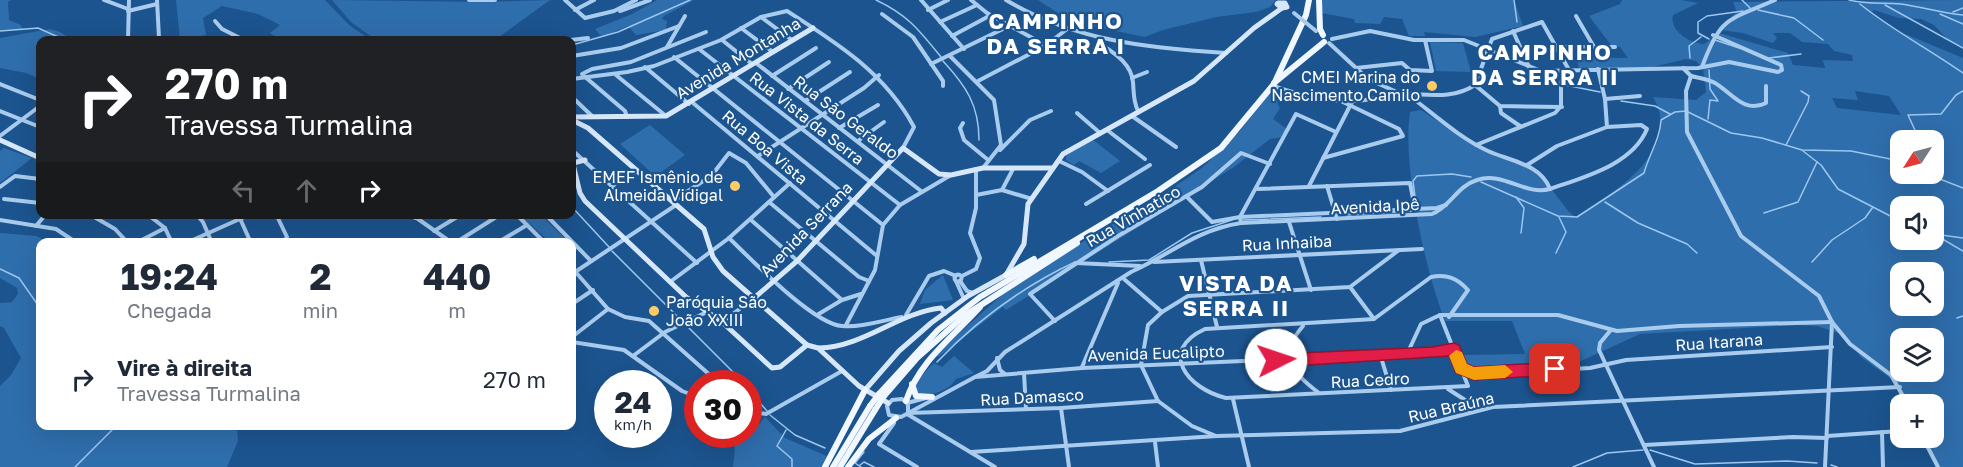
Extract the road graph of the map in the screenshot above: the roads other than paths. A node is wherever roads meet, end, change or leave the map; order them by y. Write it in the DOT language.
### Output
graph roads {
  1 [pos="104,0"];
  2 [pos="129,0"];
  3 [pos="469,0"];
  4 [pos="495,0"];
  5 [pos="565,0"];
  6 [pos="594,0"];
  7 [pos="636,0"];
  8 [pos="650,0"];
  9 [pos="921,0"];
  10 [pos="948,0"];
  11 [pos="973,0"];
  12 [pos="1006,0"];
  13 [pos="1309,0"];
  14 [pos="1319,0"];
  15 [pos="1775,0"];
  16 [pos="157,2"];
  17 [pos="1282,4"];
  18 [pos="977,5"];
  19 [pos="128,10"];
  20 [pos="575,10"];
  21 [pos="928,10"];
  22 [pos="614,12"];
  23 [pos="1293,12"];
  24 [pos="882,14"];
  25 [pos="992,15"];
  26 [pos="1270,15"];
  27 [pos="685,16"];
  28 [pos="1576,16"];
  29 [pos="761,17"];
  30 [pos="215,21"];
  31 [pos="940,22"];
  32 [pos="1011,25"];
  33 [pos="679,26"];
  34 [pos="741,28"];
  35 [pos="813,28"];
  36 [pos="1067,29"];
  37 [pos="1316,31"];
  38 [pos="1513,31"];
  39 [pos="706,32"];
  40 [pos="1713,35"];
  41 [pos="128,36"];
  42 [pos="159,36"];
  43 [pos="236,36"];
  44 [pos="952,36"];
  45 [pos="588,38"];
  46 [pos="576,39"];
  47 [pos="1326,39"];
  48 [pos="722,40"];
  49 [pos="792,40"];
  50 [pos="1425,40"];
  51 [pos="1104,44"];
  52 [pos="1045,46"];
  53 [pos="1558,47"];
  54 [pos="1594,47"];
  55 [pos="1615,47"];
  56 [pos="667,48"];
  57 [pos="816,48"];
  58 [pos="699,49"];
  59 [pos="964,49"];
  60 [pos="1487,49"];
  61 [pos="773,52"];
  62 [pos="1226,53"];
  63 [pos="576,55"];
  64 [pos="950,56"];
  65 [pos="674,57"];
  66 [pos="829,62"];
  67 [pos="754,64"];
  68 [pos="931,64"];
  69 [pos="645,67"];
  70 [pos="1529,67"];
  71 [pos="1702,67"];
  72 [pos="1356,68"];
  73 [pos="1682,68"];
  74 [pos="1598,69"];
  75 [pos="1569,70"];
  76 [pos="850,72"];
  77 [pos="1147,72"];
  78 [pos="583,75"];
  79 [pos="615,75"];
  80 [pos="879,75"];
  81 [pos="734,76"];
  82 [pos="772,76"];
  83 [pos="1691,76"];
  84 [pos="578,77"];
  85 [pos="1132,78"];
  86 [pos="977,81"];
  87 [pos="0,84"];
  88 [pos="1475,84"];
  89 [pos="1273,85"];
  90 [pos="943,86"];
  91 [pos="1766,86"];
  92 [pos="714,89"];
  93 [pos="788,89"];
  94 [pos="1400,94"];
  95 [pos="1407,94"];
  96 [pos="1640,96"];
  97 [pos="36,98"];
  98 [pos="1605,99"];
  99 [pos="1337,100"];
  100 [pos="1353,100"];
  101 [pos="576,101"];
  102 [pos="805,102"];
  103 [pos="691,104"];
  104 [pos="878,105"];
  105 [pos="1351,106"];
  106 [pos="1500,106"];
  107 [pos="1562,107"];
  108 [pos="36,109"];
  109 [pos="0,111"];
  110 [pos="1051,111"];
  111 [pos="1138,111"];
  112 [pos="1077,112"];
  113 [pos="823,114"];
  114 [pos="1132,115"];
  115 [pos="666,116"];
  116 [pos="592,117"];
  117 [pos="627,117"];
  118 [pos="576,118"];
  119 [pos="22,120"];
  120 [pos="576,120"];
  121 [pos="884,122"];
  122 [pos="963,123"];
  123 [pos="36,125"];
  124 [pos="1521,126"];
  125 [pos="1607,127"];
  126 [pos="839,128"];
  127 [pos="801,129"];
  128 [pos="1107,130"];
  129 [pos="1336,132"];
  130 [pos="1101,134"];
  131 [pos="0,136"];
  132 [pos="0,140"];
  133 [pos="858,141"];
  134 [pos="780,142"];
  135 [pos="1476,145"];
  136 [pos="1176,147"];
  137 [pos="903,148"];
  138 [pos="996,152"];
  139 [pos="576,153"];
  140 [pos="36,156"];
  141 [pos="758,156"];
  142 [pos="1323,158"];
  143 [pos="987,159"];
  144 [pos="1145,159"];
  145 [pos="585,160"];
  146 [pos="1058,160"];
  147 [pos="576,161"];
  148 [pos="888,164"];
  149 [pos="1270,164"];
  150 [pos="1150,165"];
  151 [pos="1527,165"];
  152 [pos="976,168"];
  153 [pos="983,168"];
  154 [pos="1014,168"];
  155 [pos="1051,168"];
  156 [pos="637,171"];
  157 [pos="951,175"];
  158 [pos="576,178"];
  159 [pos="36,179"];
  160 [pos="790,183"];
  161 [pos="870,183"];
  162 [pos="611,186"];
  163 [pos="1309,186"];
  164 [pos="1327,186"];
  165 [pos="0,187"];
  166 [pos="1257,189"];
  167 [pos="1550,189"];
  168 [pos="1002,190"];
  169 [pos="921,191"];
  170 [pos="1108,191"];
  171 [pos="976,195"];
  172 [pos="774,197"];
  173 [pos="1188,198"];
  174 [pos="4,199"];
  175 [pos="1032,199"];
  176 [pos="853,200"];
  177 [pos="769,202"];
  178 [pos="36,203"];
  179 [pos="674,203"];
  180 [pos="1449,203"];
  181 [pos="1086,204"];
  182 [pos="900,205"];
  183 [pos="1437,208"];
  184 [pos="1414,209"];
  185 [pos="1442,211"];
  186 [pos="1335,213"];
  187 [pos="1240,217"];
  188 [pos="42,219"];
  189 [pos="98,219"];
  190 [pos="153,219"];
  191 [pos="199,219"];
  192 [pos="235,219"];
  193 [pos="240,219"];
  194 [pos="278,219"];
  195 [pos="417,219"];
  196 [pos="454,219"];
  197 [pos="493,219"];
  198 [pos="521,219"];
  199 [pos="550,219"];
  200 [pos="1337,219"];
  201 [pos="0,220"];
  202 [pos="751,220"];
  203 [pos="835,220"];
  204 [pos="1234,221"];
  205 [pos="651,222"];
  206 [pos="1289,222"];
  207 [pos="1241,223"];
  208 [pos="527,225"];
  209 [pos="883,225"];
  210 [pos="36,226"];
  211 [pos="165,228"];
  212 [pos="434,231"];
  213 [pos="208,233"];
  214 [pos="1088,234"];
  215 [pos="70,238"];
  216 [pos="123,238"];
  217 [pos="146,238"];
  218 [pos="170,238"];
  219 [pos="197,238"];
  220 [pos="210,238"];
  221 [pos="250,238"];
  222 [pos="286,238"];
  223 [pos="445,238"];
  224 [pos="461,238"];
  225 [pos="505,238"];
  226 [pos="540,238"];
  227 [pos="568,238"];
  228 [pos="729,238"];
  229 [pos="626,239"];
  230 [pos="816,241"];
  231 [pos="576,246"];
  232 [pos="1062,247"];
  233 [pos="1422,249"];
  234 [pos="1399,250"];
  235 [pos="712,251"];
  236 [pos="1300,254"];
  237 [pos="877,256"];
  238 [pos="1201,260"];
  239 [pos="591,261"];
  240 [pos="797,261"];
  241 [pos="1153,262"];
  242 [pos="697,263"];
  243 [pos="1076,263"];
  244 [pos="1142,266"];
  245 [pos="576,269"];
  246 [pos="576,274"];
  247 [pos="1006,275"];
  248 [pos="958,278"];
  249 [pos="1124,279"];
  250 [pos="777,281"];
  251 [pos="869,281"];
  252 [pos="670,282"];
  253 [pos="1119,283"];
  254 [pos="1350,287"];
  255 [pos="593,290"];
  256 [pos="1311,290"];
  257 [pos="862,293"];
  258 [pos="974,293"];
  259 [pos="1209,295"];
  260 [pos="753,299"];
  261 [pos="964,299"];
  262 [pos="842,300"];
  263 [pos="576,301"];
  264 [pos="984,302"];
  265 [pos="608,309"];
  266 [pos="708,311"];
  267 [pos="1162,312"];
  268 [pos="945,313"];
  269 [pos="818,315"];
  270 [pos="1440,315"];
  271 [pos="904,316"];
  272 [pos="1449,317"];
  273 [pos="1374,319"];
  274 [pos="1055,321"];
  275 [pos="722,322"];
  276 [pos="1832,322"];
  277 [pos="883,323"];
  278 [pos="1304,325"];
  279 [pos="845,326"];
  280 [pos="1217,327"];
  281 [pos="1611,331"];
  282 [pos="665,332"];
  283 [pos="576,334"];
  284 [pos="576,343"];
  285 [pos="807,345"];
  286 [pos="1832,347"];
  287 [pos="818,348"];
  288 [pos="837,348"];
  289 [pos="1454,349"];
  290 [pos="1408,352"];
  291 [pos="1380,354"];
  292 [pos="633,356"];
  293 [pos="826,356"];
  294 [pos="997,358"];
  295 [pos="1288,359"];
  296 [pos="1181,363"];
  297 [pos="1607,363"];
  298 [pos="1141,365"];
  299 [pos="1082,368"];
  300 [pos="1461,369"];
  301 [pos="704,370"];
  302 [pos="842,370"];
  303 [pos="1024,373"];
  304 [pos="1005,374"];
  305 [pos="975,376"];
  306 [pos="912,383"];
  307 [pos="1899,387"];
  308 [pos="1447,388"];
  309 [pos="865,390"];
  310 [pos="1391,390"];
  311 [pos="1830,391"];
  312 [pos="684,392"];
  313 [pos="1320,394"];
  314 [pos="1902,394"];
  315 [pos="934,397"];
  316 [pos="884,398"];
  317 [pos="1233,399"];
  318 [pos="1158,401"];
  319 [pos="1622,401"];
  320 [pos="906,402"];
  321 [pos="920,405"];
  322 [pos="1061,408"];
  323 [pos="1026,409"];
  324 [pos="1480,410"];
  325 [pos="762,413"];
  326 [pos="907,413"];
  327 [pos="926,414"];
  328 [pos="897,418"];
  329 [pos="924,422"];
  330 [pos="1882,432"];
  331 [pos="1890,432"];
  332 [pos="1217,436"];
  333 [pos="1243,436"];
  334 [pos="1827,437"];
  335 [pos="1155,442"];
  336 [pos="849,444"];
  337 [pos="1066,446"];
  338 [pos="1644,446"];
  339 [pos="1928,448"];
  340 [pos="984,451"];
  341 [pos="971,452"];
  342 [pos="982,459"];
  343 [pos="839,464"];
  344 [pos="825,467"];
  345 [pos="917,467"];
  346 [pos="995,467"];
  347 [pos="1069,467"];
  348 [pos="1158,467"];
  349 [pos="1249,467"];
  350 [pos="1654,467"];
  351 [pos="1825,467"];
  352 [pos="1883,467"];
  353 [pos="1938,467"];
  1 -- 19 [label="street"];
  2 -- 19 [label="street"];
  3 -- 4 [label="street"];
  5 -- 20 [label="street"];
  6 -- 20 [label="street"];
  7 -- 22 [label="street"];
  8 -- 22 [label="street"];
  9 -- 21 [label="street"];
  10 -- 21 [label="street"];
  11 -- 18 [label="street"];
  12 -- 36 [label="street"];
  13 -- 89 [label="main road"];
  14 -- 47 [label="main road"];
  15 -- 40 [label="street"];
  16 -- 19 [label="street"];
  16 -- 42 [label="street"];
  17 -- 23 [label="street"];
  17 -- 26 [label="street"];
  18 -- 25 [label="street"];
  18 -- 31 [label="street"];
  19 -- 41 [label="street"];
  20 -- 22 [label="street"];
  21 -- 31 [label="street"];
  23 -- 37 [label="street, bridge"];
  24 -- 68 [label="street"];
  25 -- 32 [label="street"];
  25 -- 44 [label="street"];
  26 -- 62 [label="street"];
  27 -- 33 [label="street"];
  28 -- 54 [label="street"];
  29 -- 34 [label="street"];
  29 -- 35 [label="street"];
  29 -- 49 [label="street"];
  30 -- 43 [label="street"];
  31 -- 44 [label="street"];
  32 -- 52 [label="street"];
  32 -- 59 [label="street"];
  33 -- 56 [label="street"];
  33 -- 63 [label="street"];
  34 -- 48 [label="street"];
  34 -- 61 [label="street"];
  35 -- 49 [label="street, Avenida Montanha"];
  35 -- 80 [label="street"];
  36 -- 51 [label="street"];
  36 -- 52 [label="street"];
  37 -- 47 [label="street"];
  38 -- 53 [label="street"];
  38 -- 60 [label="street"];
  38 -- 70 [label="street"];
  39 -- 56 [label="street"];
  40 -- 71 [label="street"];
  40 -- 71 [label="street"];
  44 -- 59 [label="street"];
  45 -- 46 [label="street"];
  47 -- 50 [label="street"];
  47 -- 72 [label="street"];
  47 -- 89 [label="main road"];
  48 -- 58 [label="street"];
  48 -- 67 [label="street, Rua São Geraldo"];
  49 -- 61 [label="street, Avenida Montanha"];
  50 -- 60 [label="street"];
  50 -- 72 [label="street"];
  51 -- 62 [label="street"];
  51 -- 85 [label="street"];
  52 -- 86 [label="street"];
  53 -- 54 [label="street"];
  53 -- 75 [label="street"];
  54 -- 55 [label="street"];
  56 -- 84 [label="street"];
  57 -- 82 [label="street"];
  58 -- 65 [label="street"];
  58 -- 81 [label="street, Rua Vista da Serra"];
  59 -- 64 [label="street"];
  60 -- 70 [label="street"];
  60 -- 88 [label="street"];
  61 -- 67 [label="street, Avenida Montanha"];
  62 -- 111 [label="street"];
  64 -- 68 [label="street"];
  64 -- 86 [label="street"];
  65 -- 69 [label="street"];
  65 -- 92 [label="street"];
  66 -- 93 [label="street"];
  67 -- 81 [label="street, Avenida Montanha"];
  67 -- 82 [label="street, Rua São Geraldo"];
  68 -- 90 [label="street"];
  69 -- 79 [label="street"];
  69 -- 103 [label="street, Rua Boa Vista"];
  70 -- 75 [label="street"];
  71 -- 73 [label="street"];
  72 -- 94 [label="street"];
  73 -- 74 [label="street"];
  73 -- 83 [label="street"];
  74 -- 75 [label="street"];
  74 -- 98 [label="street"];
  75 -- 107 [label="street"];
  76 -- 102 [label="street"];
  77 -- 85 [label="street"];
  78 -- 79 [label="street"];
  78 -- 84 [label="street"];
  78 -- 117 [label="street"];
  79 -- 115 [label="street"];
  80 -- 113 [label="street"];
  80 -- 137 [label="street"];
  81 -- 92 [label="street, Avenida Montanha"];
  81 -- 127 [label="street, Rua Vista da Serra"];
  82 -- 93 [label="street, Rua São Geraldo"];
  83 -- 91 [label="street"];
  83 -- 276 [label="street"];
  85 -- 111 [label="street"];
  86 -- 138 [label="street"];
  87 -- 97 [label="street"];
  88 -- 95 [label="street"];
  88 -- 106 [label="street"];
  89 -- 99 [label="street"];
  89 -- 214 [label="main road"];
  92 -- 103 [label="street, Avenida Montanha"];
  92 -- 134 [label="street"];
  93 -- 102 [label="street, Rua São Geraldo"];
  94 -- 95 [label="street"];
  94 -- 100 [label="street"];
  95 -- 135 [label="street"];
  96 -- 98 [label="street"];
  98 -- 125 [label="street"];
  99 -- 100 [label="street"];
  99 -- 105 [label="street"];
  100 -- 105 [label="street"];
  101 -- 116 [label="street"];
  102 -- 113 [label="street, Rua São Geraldo"];
  103 -- 115 [label="street, Avenida Montanha"];
  103 -- 141 [label="street, Rua Boa Vista"];
  104 -- 126 [label="street"];
  105 -- 129 [label="street"];
  105 -- 142 [label="street"];
  106 -- 107 [label="street"];
  106 -- 124 [label="street"];
  107 -- 124 [label="street"];
  108 -- 119 [label="street"];
  109 -- 119 [label="street"];
  110 -- 138 [label="street"];
  111 -- 114 [label="street"];
  112 -- 130 [label="street"];
  113 -- 126 [label="street, Rua São Geraldo"];
  113 -- 127 [label="street"];
  114 -- 128 [label="street"];
  114 -- 136 [label="street"];
  115 -- 117 [label="street, Avenida Montanha"];
  116 -- 117 [label="street, Avenida Montanha"];
  116 -- 118 [label="street, Avenida Montanha"];
  119 -- 123 [label="street"];
  119 -- 131 [label="street"];
  120 -- 156 [label="street"];
  121 -- 133 [label="street"];
  122 -- 143 [label="street"];
  124 -- 135 [label="street"];
  125 -- 151 [label="street"];
  125 -- 167 [label="street"];
  126 -- 133 [label="street, Rua São Geraldo"];
  127 -- 134 [label="street"];
  127 -- 161 [label="street, Rua Vista da Serra"];
  128 -- 130 [label="street"];
  128 -- 144 [label="street"];
  129 -- 142 [label="street"];
  129 -- 149 [label="street"];
  130 -- 146 [label="street"];
  132 -- 140 [label="street"];
  133 -- 148 [label="street, Rua São Geraldo"];
  134 -- 141 [label="street"];
  134 -- 176 [label="street"];
  135 -- 151 [label="street"];
  137 -- 148 [label="street, Avenida Serrana"];
  137 -- 157 [label="street"];
  138 -- 143 [label="street"];
  139 -- 145 [label="street"];
  141 -- 160 [label="street, Rua Boa Vista"];
  142 -- 163 [label="street"];
  143 -- 153 [label="street"];
  145 -- 147 [label="street"];
  145 -- 162 [label="street"];
  146 -- 155 [label="street"];
  146 -- 170 [label="street"];
  148 -- 161 [label="street, Avenida Serrana"];
  148 -- 169 [label="street, Rua São Geraldo"];
  149 -- 166 [label="street"];
  149 -- 173 [label="street, Rua Vinhatico"];
  150 -- 170 [label="street"];
  151 -- 167 [label="street"];
  152 -- 153 [label="street"];
  152 -- 157 [label="street"];
  152 -- 171 [label="street"];
  153 -- 154 [label="street"];
  154 -- 155 [label="street"];
  154 -- 168 [label="street"];
  155 -- 175 [label="street"];
  156 -- 162 [label="street"];
  156 -- 179 [label="street"];
  157 -- 169 [label="street"];
  158 -- 229 [label="street"];
  159 -- 165 [label="street"];
  160 -- 172 [label="street"];
  160 -- 203 [label="street, Rua Boa Vista"];
  161 -- 176 [label="street, Avenida Serrana"];
  161 -- 182 [label="street, Rua Vista da Serra"];
  162 -- 205 [label="street"];
  163 -- 164 [label="street"];
  163 -- 166 [label="street"];
  164 -- 184 [label="street"];
  164 -- 186 [label="street"];
  166 -- 187 [label="street"];
  167 -- 180 [label="street"];
  168 -- 171 [label="street"];
  168 -- 175 [label="street"];
  169 -- 182 [label="street"];
  170 -- 181 [label="street"];
  171 -- 248 [label="street"];
  172 -- 177 [label="street"];
  172 -- 179 [label="street"];
  173 -- 204 [label="street, Avenida Ipê"];
  173 -- 243 [label="street, Rua Vinhatico"];
  174 -- 178 [label="street"];
  175 -- 247 [label="street"];
  176 -- 203 [label="street, Avenida Serrana"];
  176 -- 209 [label="street"];
  177 -- 202 [label="street"];
  177 -- 230 [label="street"];
  179 -- 205 [label="street"];
  179 -- 235 [label="street"];
  180 -- 183 [label="street, Avenida Ipê"];
  180 -- 185 [label="street, Avenida Ipê"];
  182 -- 209 [label="street"];
  183 -- 184 [label="street, Avenida Ipê"];
  183 -- 185 [label="street"];
  184 -- 186 [label="street, Avenida Ipê"];
  185 -- 200 [label="street, Avenida Ipê"];
  186 -- 187 [label="street, Avenida Ipê"];
  186 -- 200 [label="street"];
  187 -- 204 [label="street, Avenida Ipê"];
  187 -- 207 [label="street"];
  188 -- 210 [label="street"];
  189 -- 216 [label="street"];
  190 -- 211 [label="street"];
  191 -- 213 [label="street"];
  192 -- 213 [label="street"];
  193 -- 221 [label="street"];
  194 -- 222 [label="street"];
  195 -- 212 [label="street"];
  196 -- 212 [label="street"];
  197 -- 224 [label="street"];
  198 -- 208 [label="street"];
  199 -- 227 [label="street"];
  200 -- 206 [label="street, Avenida Ipê"];
  201 -- 210 [label="street"];
  202 -- 228 [label="street"];
  202 -- 240 [label="street"];
  203 -- 230 [label="street, Avenida Serrana"];
  203 -- 237 [label="street, Rua Boa Vista"];
  204 -- 207 [label="street, Avenida Ipê"];
  204 -- 241 [label="street, Avenida Ipê"];
  205 -- 229 [label="street"];
  205 -- 242 [label="street"];
  206 -- 207 [label="street, Avenida Ipê"];
  206 -- 236 [label="street"];
  208 -- 225 [label="street"];
  208 -- 226 [label="street"];
  209 -- 237 [label="street"];
  210 -- 215 [label="street"];
  211 -- 217 [label="street"];
  211 -- 218 [label="street"];
  212 -- 223 [label="street"];
  213 -- 219 [label="street"];
  213 -- 220 [label="street"];
  214 -- 232 [label="main road"];
  214 -- 264 [label="main road"];
  228 -- 235 [label="street"];
  228 -- 250 [label="street"];
  229 -- 239 [label="street"];
  229 -- 252 [label="street"];
  230 -- 240 [label="street, Avenida Serrana"];
  230 -- 251 [label="street"];
  231 -- 239 [label="street"];
  232 -- 247 [label="main road"];
  232 -- 316 [label="main road"];
  233 -- 234 [label="street, Rua Inhaiba"];
  234 -- 236 [label="street, Rua Inhaiba"];
  234 -- 254 [label="street"];
  235 -- 242 [label="street"];
  235 -- 260 [label="street"];
  236 -- 238 [label="street, Rua Inhaiba"];
  236 -- 256 [label="street"];
  237 -- 251 [label="street"];
  238 -- 241 [label="street, Rua Inhaiba"];
  238 -- 259 [label="street"];
  239 -- 245 [label="street"];
  240 -- 250 [label="street, Avenida Serrana"];
  240 -- 262 [label="street"];
  241 -- 244 [label="street, Avenida Ipê"];
  242 -- 252 [label="street"];
  243 -- 244 [label="street"];
  243 -- 274 [label="street, Rua Vinhatico"];
  244 -- 249 [label="street"];
  246 -- 255 [label="street"];
  247 -- 258 [label="street"];
  248 -- 258 [label="street"];
  248 -- 261 [label="street"];
  248 -- 271 [label="street"];
  249 -- 253 [label="street"];
  249 -- 267 [label="street"];
  250 -- 260 [label="street, Avenida Serrana"];
  250 -- 269 [label="street"];
  251 -- 257 [label="street"];
  252 -- 266 [label="street"];
  253 -- 274 [label="street"];
  253 -- 299 [label="street"];
  254 -- 256 [label="street"];
  254 -- 273 [label="street"];
  255 -- 263 [label="street"];
  255 -- 265 [label="street"];
  256 -- 259 [label="street"];
  257 -- 262 [label="street"];
  257 -- 279 [label="street"];
  258 -- 261 [label="street"];
  259 -- 267 [label="street"];
  259 -- 280 [label="street"];
  260 -- 275 [label="street, Avenida Serrana"];
  260 -- 285 [label="street"];
  261 -- 268 [label="street"];
  262 -- 269 [label="street"];
  264 -- 306 [label="main road"];
  264 -- 316 [label="main road"];
  265 -- 282 [label="street"];
  265 -- 283 [label="street"];
  266 -- 275 [label="street"];
  266 -- 282 [label="street"];
  267 -- 298 [label="street"];
  268 -- 271 [label="street"];
  268 -- 309 [label="street"];
  269 -- 279 [label="street"];
  270 -- 272 [label="street"];
  270 -- 289 [label="street"];
  270 -- 290 [label="street"];
  271 -- 277 [label="street"];
  272 -- 273 [label="street"];
  272 -- 281 [label="street"];
  273 -- 278 [label="street"];
  274 -- 294 [label="street"];
  275 -- 285 [label="street"];
  276 -- 281 [label="street"];
  276 -- 286 [label="street"];
  276 -- 307 [label="street"];
  277 -- 279 [label="street"];
  277 -- 288 [label="street"];
  278 -- 280 [label="street"];
  278 -- 295 [label="street"];
  280 -- 296 [label="street"];
  281 -- 297 [label="street"];
  282 -- 292 [label="street"];
  282 -- 301 [label="street"];
  284 -- 292 [label="street"];
  285 -- 287 [label="street"];
  286 -- 297 [label="street, Rua Itarana"];
  286 -- 311 [label="street"];
  287 -- 288 [label="street"];
  287 -- 293 [label="street"];
  288 -- 293 [label="street"];
  289 -- 290 [label="street, Avenida Eucalipto"];
  289 -- 300 [label="street"];
  290 -- 291 [label="street, Avenida Eucalipto"];
  291 -- 295 [label="street, Avenida Eucalipto"];
  291 -- 310 [label="street"];
  292 -- 312 [label="street"];
  293 -- 302 [label="street"];
  294 -- 304 [label="street"];
  294 -- 305 [label="street"];
  295 -- 296 [label="street, Avenida Eucalipto"];
  295 -- 313 [label="street"];
  296 -- 298 [label="street, Avenida Eucalipto"];
  296 -- 317 [label="street, Rua Cedro"];
  297 -- 300 [label="street, Rua Itarana"];
  297 -- 319 [label="street"];
  298 -- 299 [label="street, Avenida Eucalipto"];
  298 -- 318 [label="street"];
  299 -- 303 [label="street, Avenida Eucalipto"];
  300 -- 308 [label="street, Rua Cedro"];
  302 -- 309 [label="street"];
  302 -- 325 [label="street"];
  303 -- 304 [label="street, Avenida Eucalipto"];
  303 -- 323 [label="street"];
  304 -- 305 [label="street, Avenida Eucalipto"];
  305 -- 315 [label="street, Avenida Eucalipto"];
  306 -- 315 [label="main road"];
  306 -- 320 [label="main road"];
  307 -- 311 [label="street, Rua Braúna"];
  307 -- 314 [label="street"];
  308 -- 310 [label="street, Rua Cedro"];
  308 -- 324 [label="street"];
  309 -- 316 [label="street"];
  309 -- 336 [label="main road"];
  310 -- 313 [label="street, Rua Cedro"];
  311 -- 319 [label="street, Rua Braúna"];
  311 -- 334 [label="street"];
  313 -- 317 [label="street, Rua Cedro"];
  315 -- 320 [label="street, Avenida Eucalipto"];
  315 -- 321 [label="street, Avenida Eucalipto"];
  316 -- 320 [label="street, Avenida Eucalipto"];
  316 -- 328 [label="street"];
  316 -- 336 [label="main road, bridge"];
  317 -- 333 [label="street"];
  318 -- 322 [label="street, Rua Damasco"];
  318 -- 332 [label="street"];
  319 -- 324 [label="street, Rua Braúna"];
  319 -- 338 [label="street"];
  320 -- 326 [label="street"];
  321 -- 326 [label="street, Avenida Eucalipto"];
  321 -- 327 [label="street"];
  322 -- 323 [label="street, Rua Damasco"];
  322 -- 337 [label="street"];
  323 -- 327 [label="street, Rua Damasco"];
  324 -- 333 [label="street, Rua Braúna"];
  326 -- 327 [label="street, Rua Damasco"];
  326 -- 328 [label="street, Avenida Eucalipto"];
  326 -- 329 [label="street"];
  327 -- 329 [label="street"];
  328 -- 336 [label="main road"];
  328 -- 345 [label="street"];
  329 -- 341 [label="street"];
  330 -- 331 [label="street"];
  330 -- 334 [label="street"];
  330 -- 352 [label="street"];
  332 -- 333 [label="street, Rua Braúna"];
  332 -- 335 [label="street, Rua Braúna"];
  333 -- 349 [label="street"];
  334 -- 338 [label="street"];
  334 -- 351 [label="street"];
  335 -- 337 [label="street, Rua Braúna"];
  335 -- 348 [label="street"];
  336 -- 343 [label="main road"];
  336 -- 343 [label="main road"];
  337 -- 340 [label="street, Rua Braúna"];
  337 -- 347 [label="street"];
  338 -- 350 [label="street"];
  339 -- 353 [label="street"];
  340 -- 341 [label="street, Rua Braúna"];
  340 -- 342 [label="street"];
  341 -- 342 [label="street"];
  342 -- 346 [label="street"];
  343 -- 344 [label="main road"];
}
